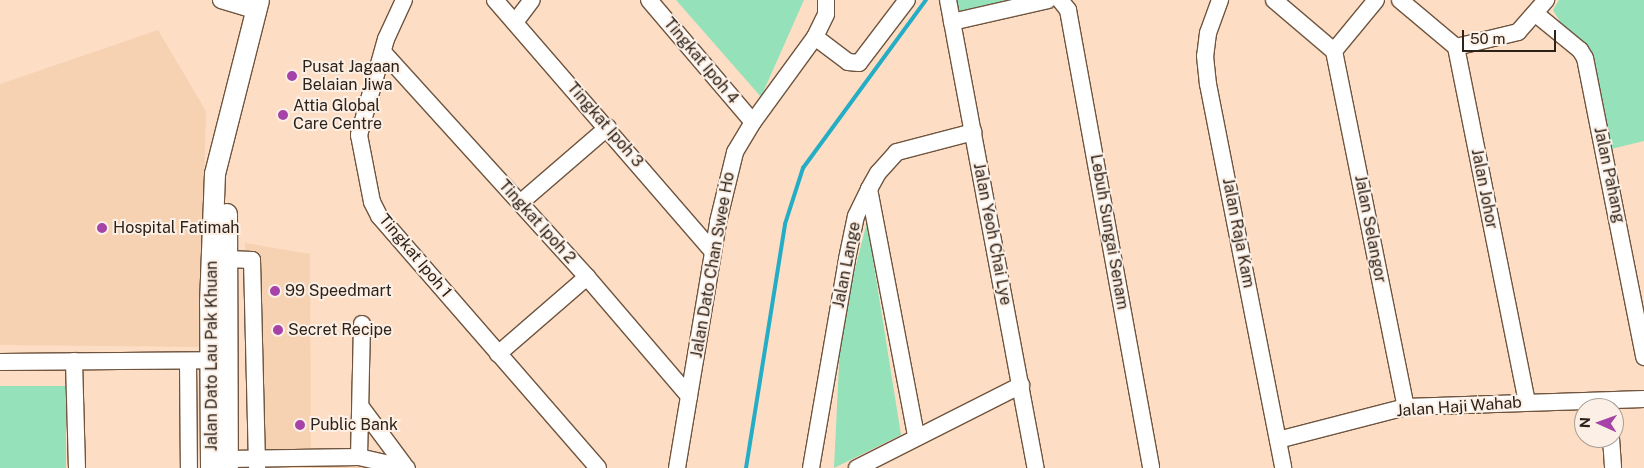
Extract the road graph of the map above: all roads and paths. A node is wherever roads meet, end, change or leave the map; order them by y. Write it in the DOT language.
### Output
graph roads {
  1 [pos="221,0"];
  2 [pos="404,0"];
  3 [pos="495,0"];
  4 [pos="532,0"];
  5 [pos="649,0"];
  6 [pos="826,0"];
  7 [pos="906,0"];
  8 [pos="948,0"];
  9 [pos="1048,0"];
  10 [pos="1060,0"];
  11 [pos="1220,0"];
  12 [pos="1274,0"];
  13 [pos="1376,0"];
  14 [pos="1400,0"];
  15 [pos="1546,0"];
  16 [pos="256,5"];
  17 [pos="1536,14"];
  18 [pos="516,22"];
  19 [pos="952,22"];
  20 [pos="815,37"];
  21 [pos="1456,47"];
  22 [pos="1334,51"];
  23 [pos="383,52"];
  24 [pos="753,122"];
  25 [pos="608,127"];
  26 [pos="973,132"];
  27 [pos="222,155"];
  28 [pos="869,189"];
  29 [pos="520,203"];
  30 [pos="713,252"];
  31 [pos="226,259"];
  32 [pos="587,277"];
  33 [pos="228,322"];
  34 [pos="362,324"];
  35 [pos="498,354"];
  36 [pos="1644,357"];
  37 [pos="210,360"];
  38 [pos="74,361"];
  39 [pos="188,361"];
  40 [pos="0,362"];
  41 [pos="1021,385"];
  42 [pos="689,396"];
  43 [pos="1644,399"];
  44 [pos="1527,402"];
  45 [pos="1624,402"];
  46 [pos="1574,403"];
  47 [pos="361,406"];
  48 [pos="1406,407"];
  49 [pos="916,436"];
  50 [pos="1278,440"];
  51 [pos="1612,448"];
  52 [pos="359,457"];
  53 [pos="257,463"];
  54 [pos="327,463"];
  55 [pos="222,465"];
  56 [pos="405,467"];
  57 [pos="77,468"];
  58 [pos="189,468"];
  59 [pos="598,468"];
  60 [pos="677,468"];
  61 [pos="811,468"];
  62 [pos="856,468"];
  63 [pos="1036,468"];
  64 [pos="1151,468"];
  65 [pos="1283,468"];
  66 [pos="1613,468"];
  1 -- 16 [label="street"];
  2 -- 23 [label="street, Tingkat Ipoh 1"];
  3 -- 18 [label="street, Tingkat Ipoh 3"];
  4 -- 18 [label="street"];
  5 -- 24 [label="street, Tingkat Ipoh 4"];
  6 -- 20 [label="street, Jalan Dato Chan Swee Ho"];
  7 -- 20 [label="street"];
  8 -- 19 [label="street, Jalan Yeoh Chai Lye"];
  9 -- 19 [label="street"];
  10 -- 64 [label="street, Lebuh Sungai Senam"];
  11 -- 50 [label="street, Jalan Raja Kam"];
  12 -- 22 [label="street"];
  13 -- 22 [label="street"];
  14 -- 21 [label="street"];
  15 -- 17 [label="street"];
  16 -- 27 [label="main road, Jalan Dato Lau Pak Khuan"];
  17 -- 21 [label="street"];
  17 -- 36 [label="street, Jalan Pahang"];
  18 -- 25 [label="street, Tingkat Ipoh 3"];
  19 -- 26 [label="street, Jalan Yeoh Chai Lye"];
  20 -- 24 [label="street, Jalan Dato Chan Swee Ho"];
  21 -- 44 [label="street, Jalan Johor"];
  22 -- 48 [label="street, Jalan Selangor"];
  23 -- 29 [label="street, Tingkat Ipoh 2"];
  23 -- 35 [label="street, Tingkat Ipoh 1"];
  24 -- 30 [label="street, Jalan Dato Chan Swee Ho"];
  25 -- 29 [label="street"];
  25 -- 30 [label="street, Tingkat Ipoh 3"];
  26 -- 28 [label="street, Jalan Lange"];
  26 -- 41 [label="street, Jalan Yeoh Chai Lye"];
  27 -- 31 [label="main road, Jalan Dato Lau Pak Khuan"];
  27 -- 37 [label="main road, Jalan Dato Lau Pak Khuan"];
  28 -- 49 [label="street"];
  28 -- 61 [label="street, Jalan Lange"];
  29 -- 32 [label="street, Tingkat Ipoh 2"];
  30 -- 42 [label="street, Jalan Dato Chan Swee Ho"];
  31 -- 33 [label="main road, Jalan Dato Lau Pak Khuan"];
  31 -- 53 [label="street"];
  32 -- 35 [label="street"];
  32 -- 42 [label="street, Tingkat Ipoh 2"];
  33 -- 37 [label="street"];
  33 -- 55 [label="main road, Jalan Dato Lau Pak Khuan"];
  34 -- 47 [label="street"];
  35 -- 59 [label="street, Tingkat Ipoh 1"];
  37 -- 39 [label="street"];
  37 -- 55 [label="main road, Jalan Dato Lau Pak Khuan"];
  38 -- 39 [label="street"];
  38 -- 40 [label="street"];
  38 -- 57 [label="street"];
  39 -- 58 [label="street"];
  41 -- 49 [label="street"];
  41 -- 63 [label="street, Jalan Yeoh Chai Lye"];
  42 -- 60 [label="street, Jalan Dato Chan Swee Ho"];
  43 -- 45 [label="street, Jalan Haji Wahab"];
  44 -- 46 [label="street, Jalan Haji Wahab"];
  44 -- 48 [label="street, Jalan Haji Wahab"];
  47 -- 52 [label="street"];
  47 -- 56 [label="street"];
  48 -- 50 [label="street, Jalan Haji Wahab"];
  49 -- 62 [label="street"];
  50 -- 65 [label="street, Jalan Raja Kam"];
  51 -- 66 [label="street"];
  52 -- 54 [label="street"];
  52 -- 56 [label="street"];
  53 -- 54 [label="street"];
  53 -- 55 [label="street"];
}
